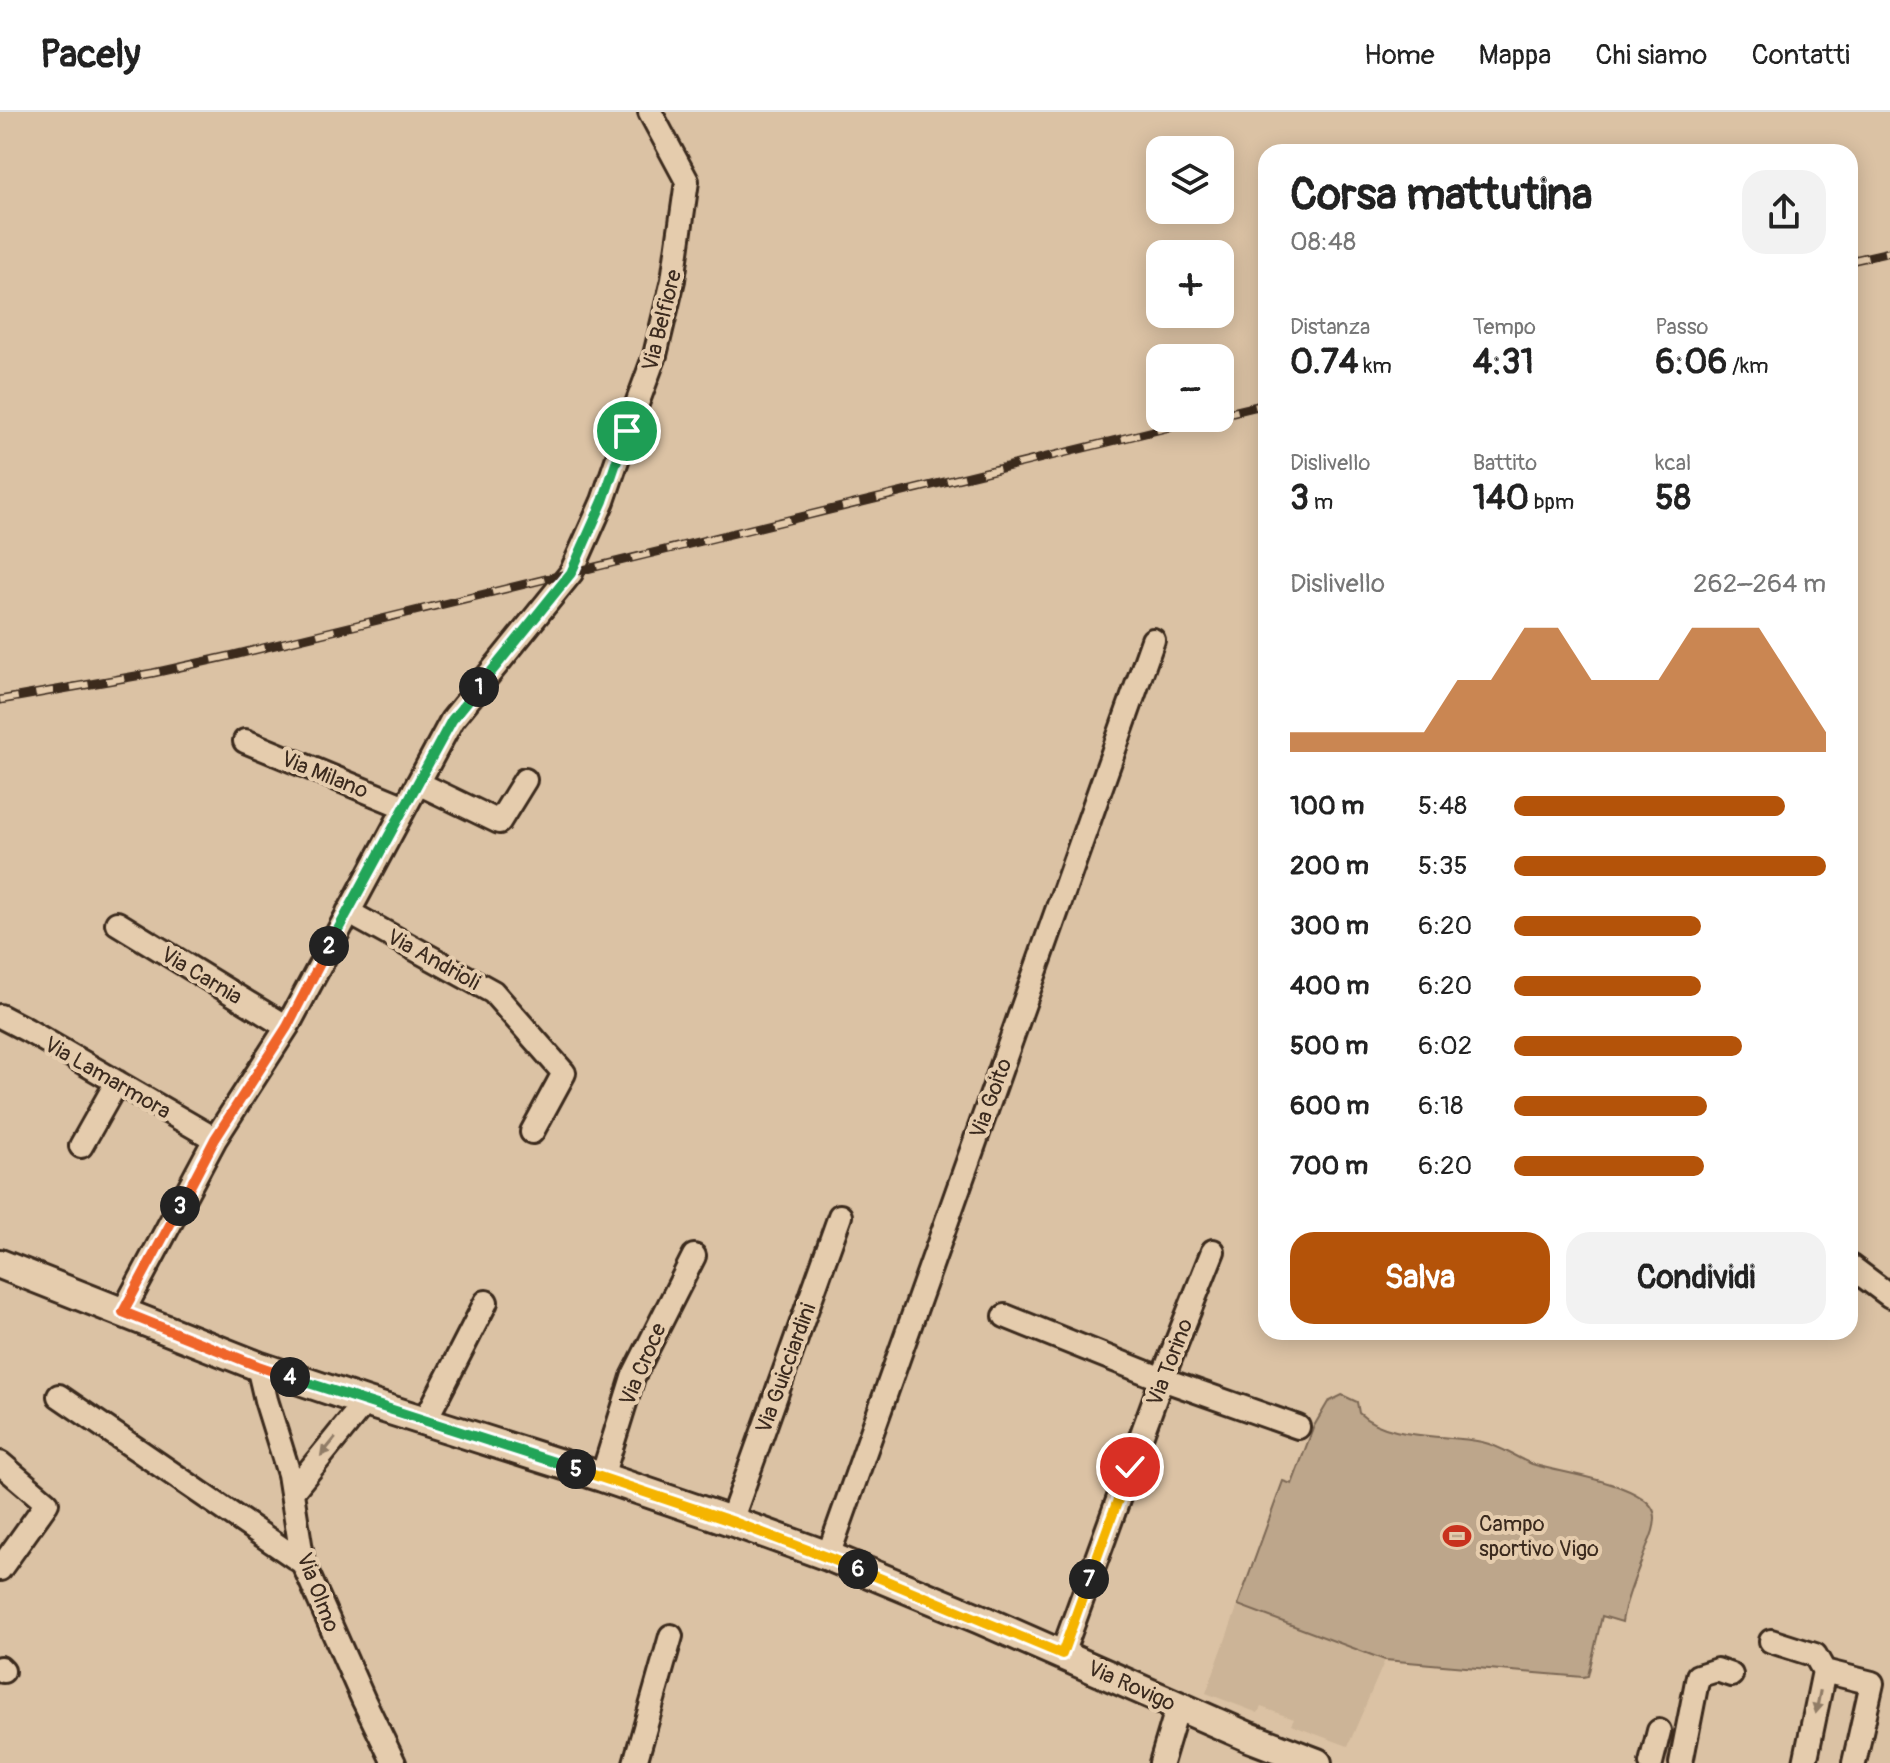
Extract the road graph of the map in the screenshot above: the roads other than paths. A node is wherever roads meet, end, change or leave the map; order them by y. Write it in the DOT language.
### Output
graph roads {
  1 [pos="650,112"];
  2 [pos="1153,640"];
  3 [pos="245,741"];
  4 [pos="525,780"];
  5 [pos="418,783"];
  6 [pos="405,807"];
  7 [pos="348,912"];
  8 [pos="117,923"];
  9 [pos="0,1016"];
  10 [pos="287,1027"];
  11 [pos="117,1082"];
  12 [pos="532,1132"];
  13 [pos="215,1139"];
  14 [pos="81,1146"];
  15 [pos="840,1216"];
  16 [pos="1213,1251"];
  17 [pos="694,1256"];
  18 [pos="0,1264"];
  19 [pos="1858,1272"];
  20 [pos="1890,1296"];
  21 [pos="486,1302"];
  22 [pos="123,1312"];
  23 [pos="1005,1316"];
  24 [pos="258,1366"];
  25 [pos="1162,1379"];
  26 [pos="59,1396"];
  27 [pos="365,1402"];
  28 [pos="425,1421"];
  29 [pos="1298,1427"];
  30 [pos="0,1463"];
  31 [pos="602,1477"];
  32 [pos="292,1492"];
  33 [pos="731,1521"];
  34 [pos="828,1556"];
  35 [pos="303,1563"];
  36 [pos="0,1569"];
  37 [pos="671,1636"];
  38 [pos="1771,1641"];
  39 [pos="1062,1654"];
  40 [pos="1824,1671"];
  41 [pos="1731,1675"];
  42 [pos="1178,1706"];
  43 [pos="1659,1731"];
  44 [pos="394,1763"];
  45 [pos="635,1763"];
  46 [pos="1161,1763"];
  47 [pos="1317,1763"];
  48 [pos="1651,1763"];
  49 [pos="1681,1763"];
  50 [pos="1805,1763"];
  51 [pos="1854,1763"];
  1 -- 5 [label="street, Via Belfiore"];
  2 -- 34 [label="street, Via Goito"];
  3 -- 6 [label="street, Via Milano"];
  4 -- 5 [label="street"];
  5 -- 6 [label="street, Via Belfiore"];
  6 -- 7 [label="street, Via Belfiore"];
  7 -- 10 [label="street, Via Belfiore"];
  7 -- 12 [label="street, Via Andrioli"];
  8 -- 10 [label="street, Via Carnia"];
  9 -- 11 [label="street, Via Lamarmora"];
  10 -- 13 [label="street, Via Belfiore"];
  11 -- 13 [label="street, Via Lamarmora"];
  11 -- 14 [label="street"];
  13 -- 22 [label="street, Via Belfiore"];
  15 -- 33 [label="street, Via Guicciardini"];
  16 -- 25 [label="street, Via Torino"];
  17 -- 31 [label="street, Via Croce"];
  18 -- 22 [label="main road, Via Rovigo"];
  19 -- 20 [label="street"];
  21 -- 28 [label="street"];
  22 -- 24 [label="main road, Via Rovigo"];
  23 -- 25 [label="street"];
  24 -- 27 [label="main road, Via Rovigo"];
  24 -- 32 [label="street, Via Olmo"];
  25 -- 29 [label="street"];
  25 -- 39 [label="street, Via Torino"];
  26 -- 35 [label="street"];
  27 -- 28 [label="main road, Via Rovigo"];
  27 -- 32 [label="street, one-way"];
  28 -- 31 [label="main road, Via Rovigo"];
  30 -- 36 [label="street"];
  31 -- 33 [label="main road, Via Rovigo"];
  32 -- 35 [label="street, Via Olmo"];
  33 -- 34 [label="main road, Via Rovigo"];
  34 -- 39 [label="main road, Via Rovigo"];
  35 -- 44 [label="street, Via Olmo"];
  37 -- 45 [label="street"];
  38 -- 40 [label="street"];
  39 -- 42 [label="main road, Via Rovigo"];
  40 -- 50 [label="street, one-way"];
  40 -- 51 [label="street"];
  41 -- 49 [label="street"];
  42 -- 46 [label="street"];
  42 -- 47 [label="main road, Via Rovigo"];
  43 -- 48 [label="street"];
}
